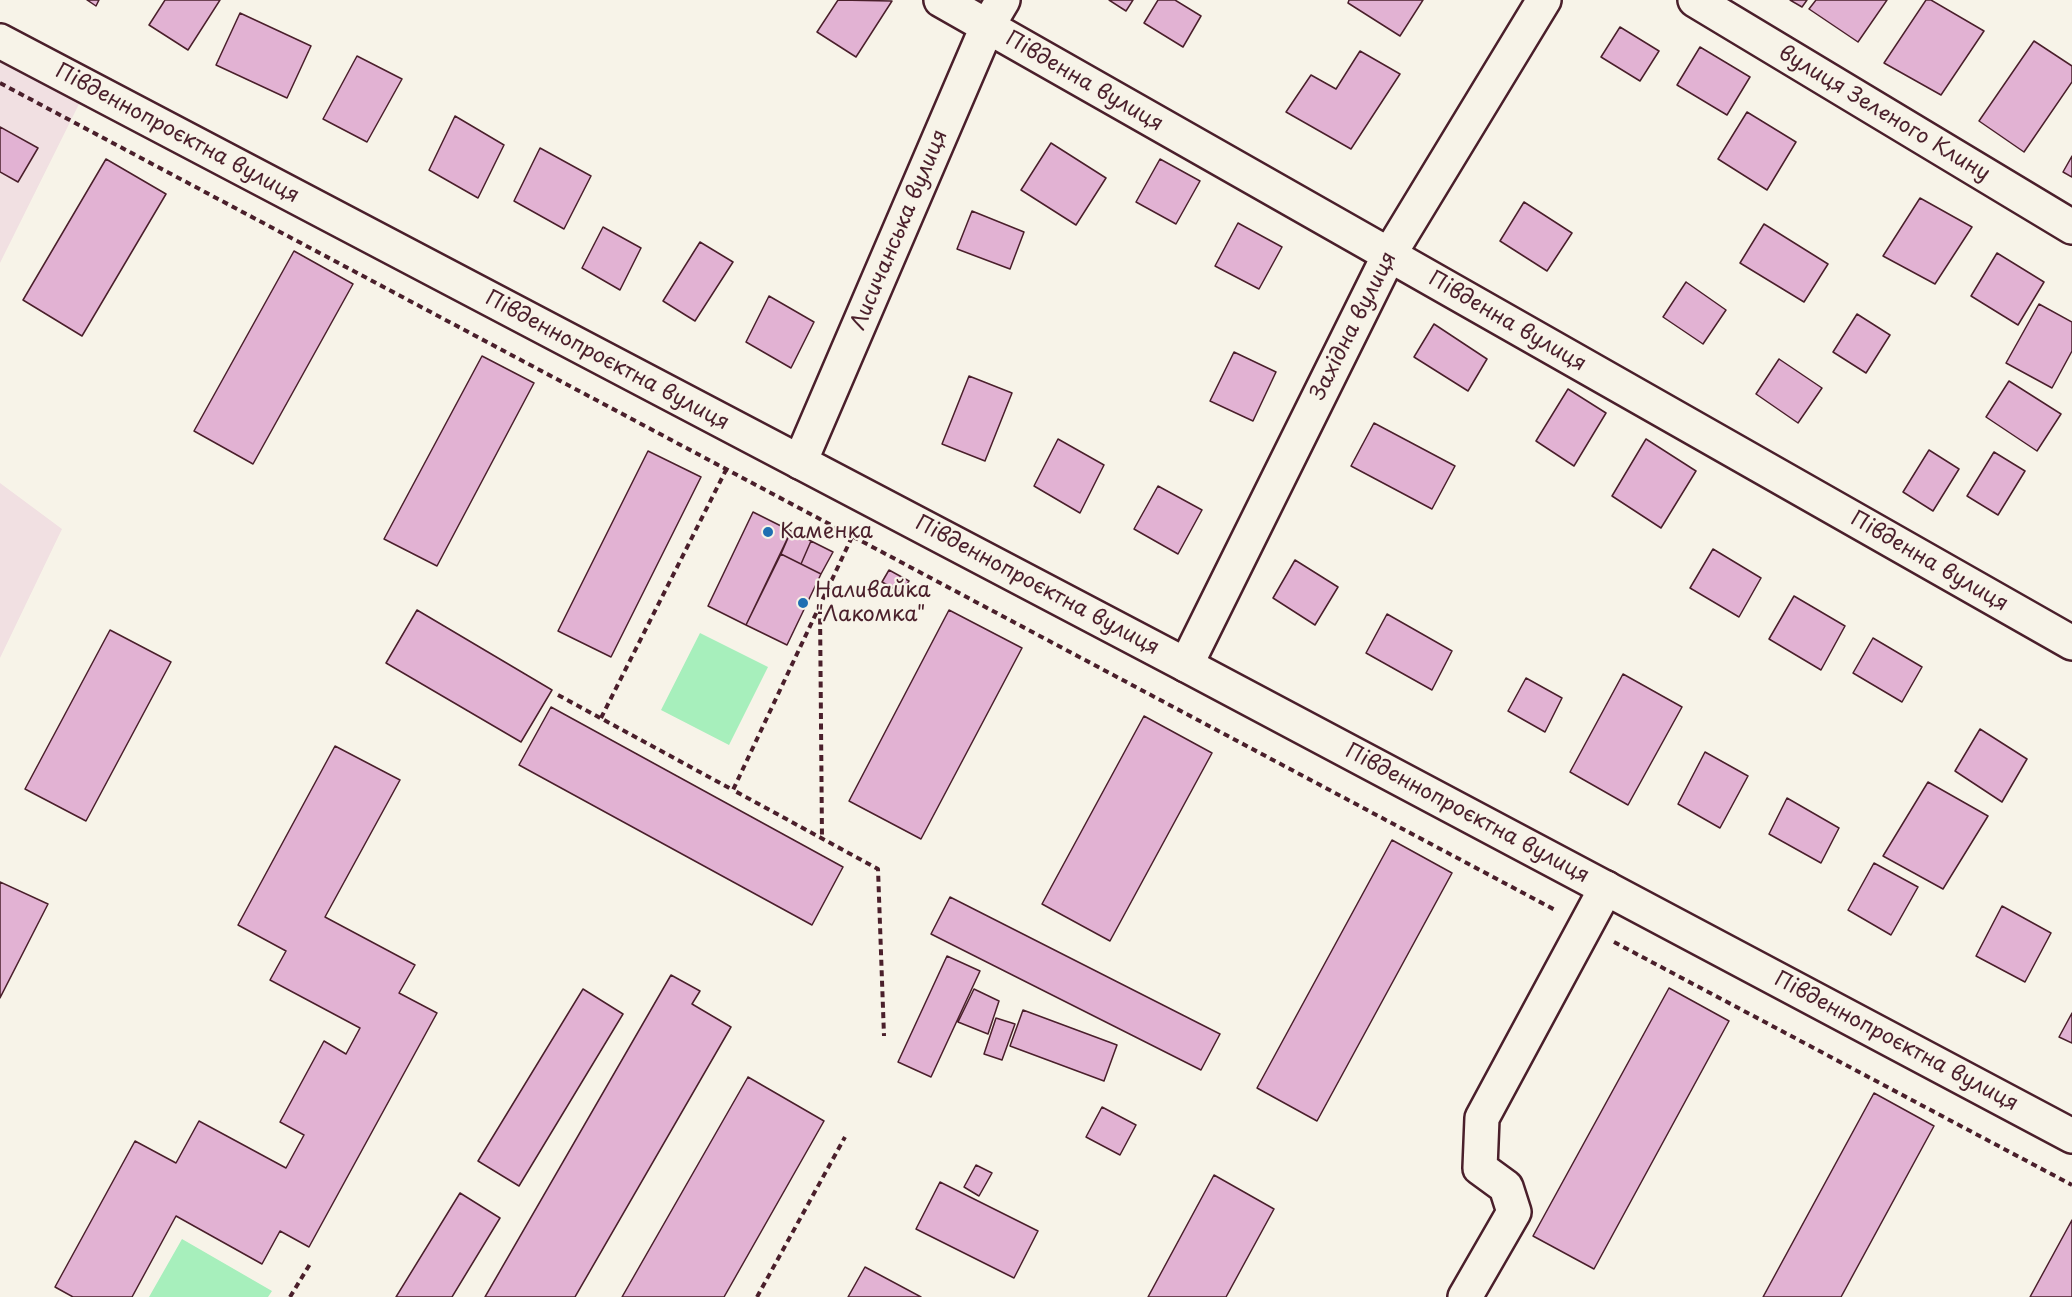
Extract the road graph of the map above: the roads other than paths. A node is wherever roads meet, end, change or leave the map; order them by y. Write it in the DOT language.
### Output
graph roads {
  1 [pos="941,0"];
  2 [pos="1544,0"];
  3 [pos="1695,0"];
  4 [pos="995,13"];
  5 [pos="0,41"];
  6 [pos="2072,227"];
  7 [pos="1389,255"];
  8 [pos="800,462"];
  9 [pos="2072,643"];
  10 [pos="1186,665"];
  11 [pos="1606,888"];
  12 [pos="2072,1136"];
  13 [pos="1465,1297"];
  1 -- 4 [label="street, Південна вулиця"];
  2 -- 7 [label="street, Західна вулиця"];
  3 -- 6 [label="street, вулиця Зеленого Клину"];
  4 -- 7 [label="street, Південна вулиця"];
  4 -- 8 [label="street, Лисичанська вулиця"];
  5 -- 8 [label="street, Південнопроєктна вулиця"];
  7 -- 9 [label="street, Південна вулиця"];
  7 -- 10 [label="street, Західна вулиця"];
  8 -- 10 [label="street, Південнопроєктна вулиця"];
  10 -- 11 [label="street, Південнопроєктна вулиця"];
  11 -- 12 [label="street, Південнопроєктна вулиця"];
  11 -- 13 [label="street"];
}
